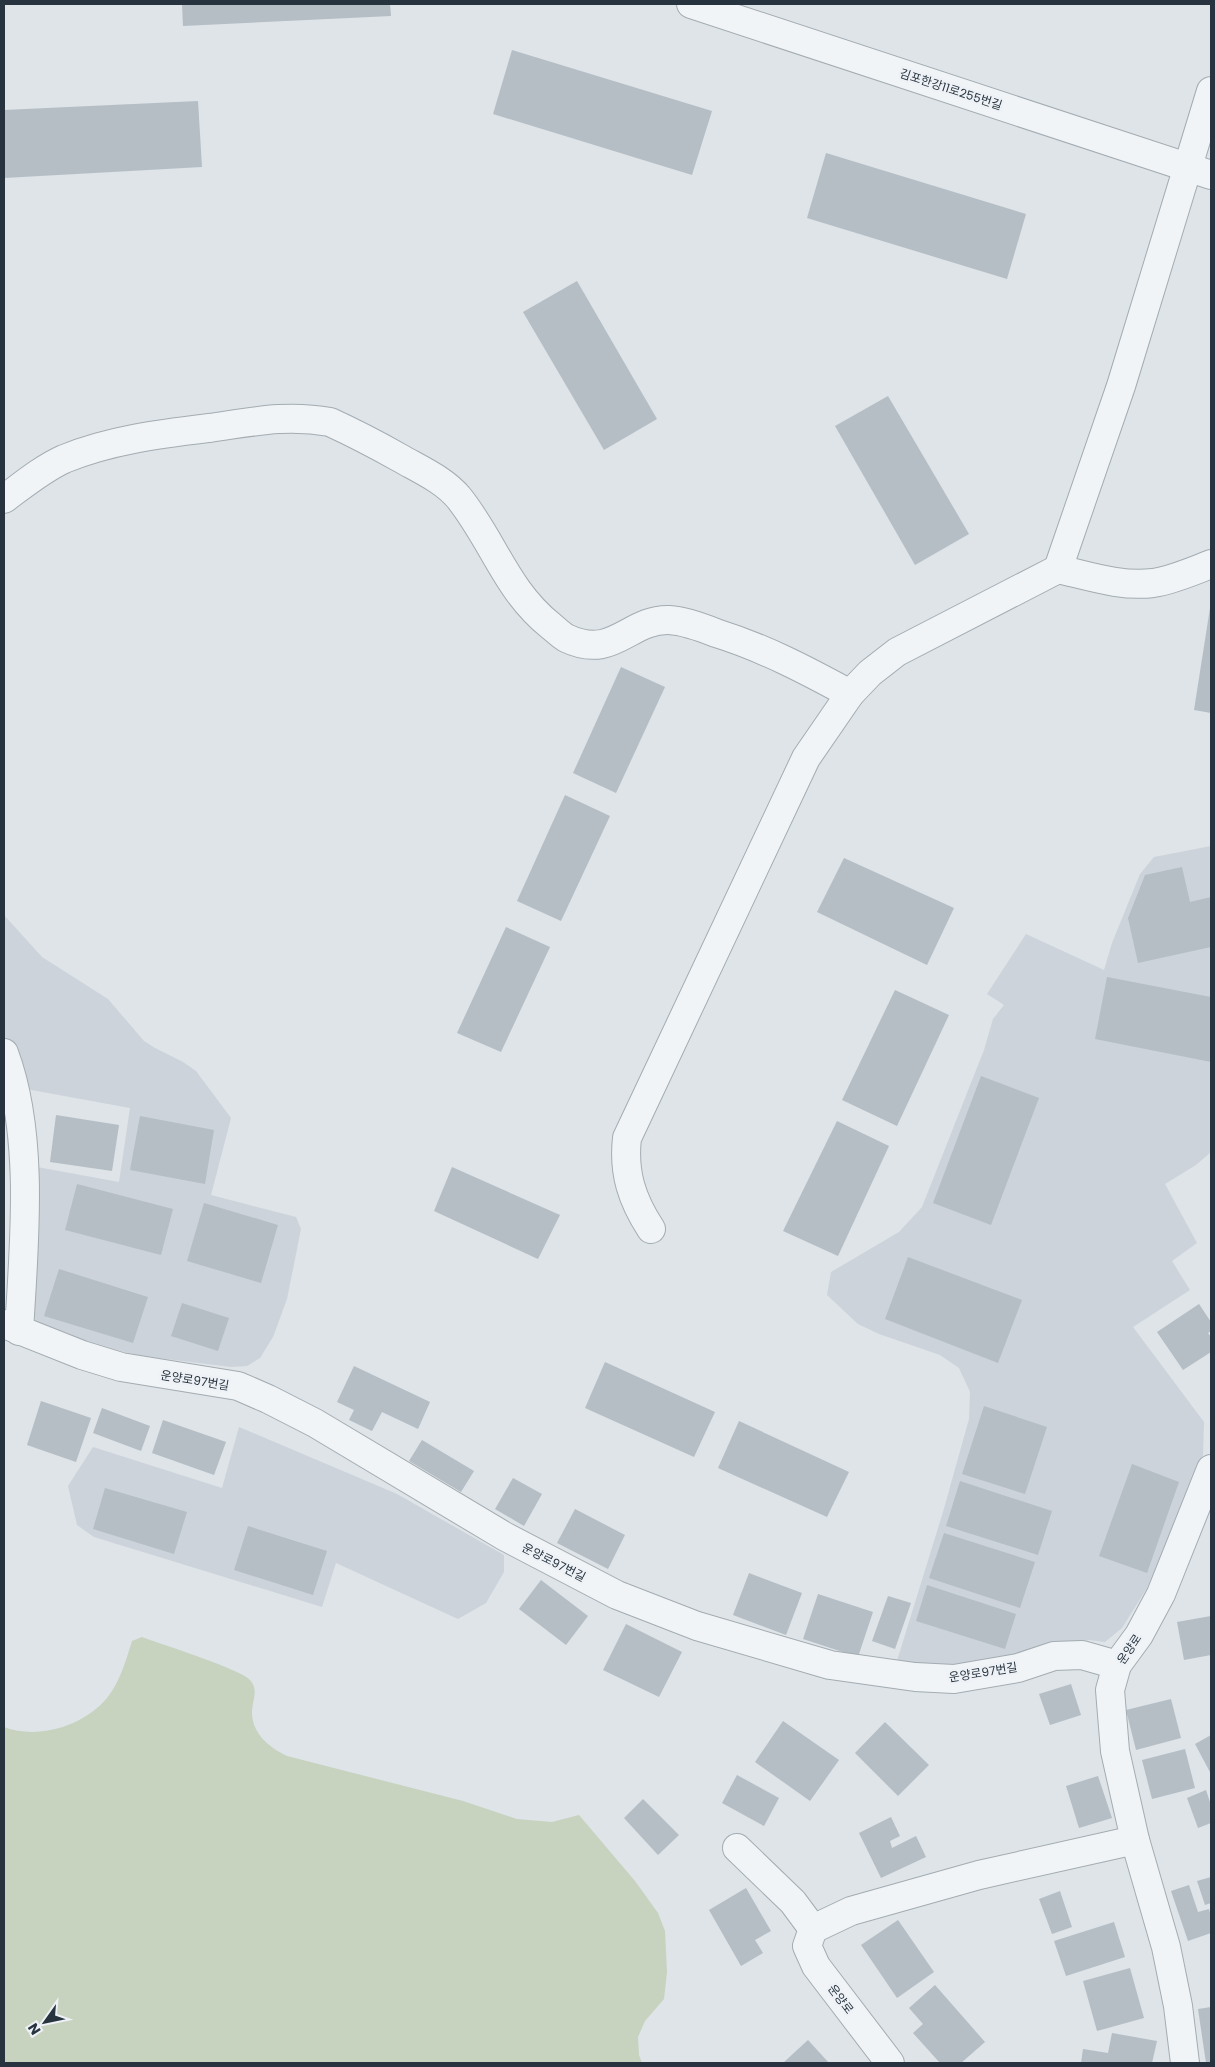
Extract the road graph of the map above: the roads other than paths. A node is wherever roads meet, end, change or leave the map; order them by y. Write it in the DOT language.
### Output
graph roads {
  1 [pos="691,4"];
  2 [pos="1211,91"];
  3 [pos="1199,171"];
  4 [pos="4,499"];
  5 [pos="1211,564"];
  6 [pos="1058,569"];
  7 [pos="850,694"];
  8 [pos="4,1054"];
  9 [pos="650,1229"];
  10 [pos="12,1328"];
  11 [pos="1211,1469"];
  12 [pos="1117,1665"];
  13 [pos="1135,1840"];
  14 [pos="737,1848"];
  15 [pos="813,1929"];
  16 [pos="890,2063"];
  17 [pos="1186,2063"];
  1 -- 3 [label="street, 김포한강11로255번길"];
  2 -- 3 [label="street"];
  3 -- 6 [label="street"];
  4 -- 7 [label="street"];
  5 -- 6 [label="street"];
  6 -- 7 [label="street"];
  7 -- 9 [label="street"];
  8 -- 10 [label="street, 운양로97번길"];
  10 -- 12 [label="street, 운양로97번길"];
  11 -- 12 [label="street, 운양로"];
  12 -- 13 [label="street, 운양로"];
  13 -- 15 [label="street"];
  13 -- 17 [label="street, 운양로"];
  14 -- 15 [label="street"];
  15 -- 16 [label="street, 운양로"];
}
